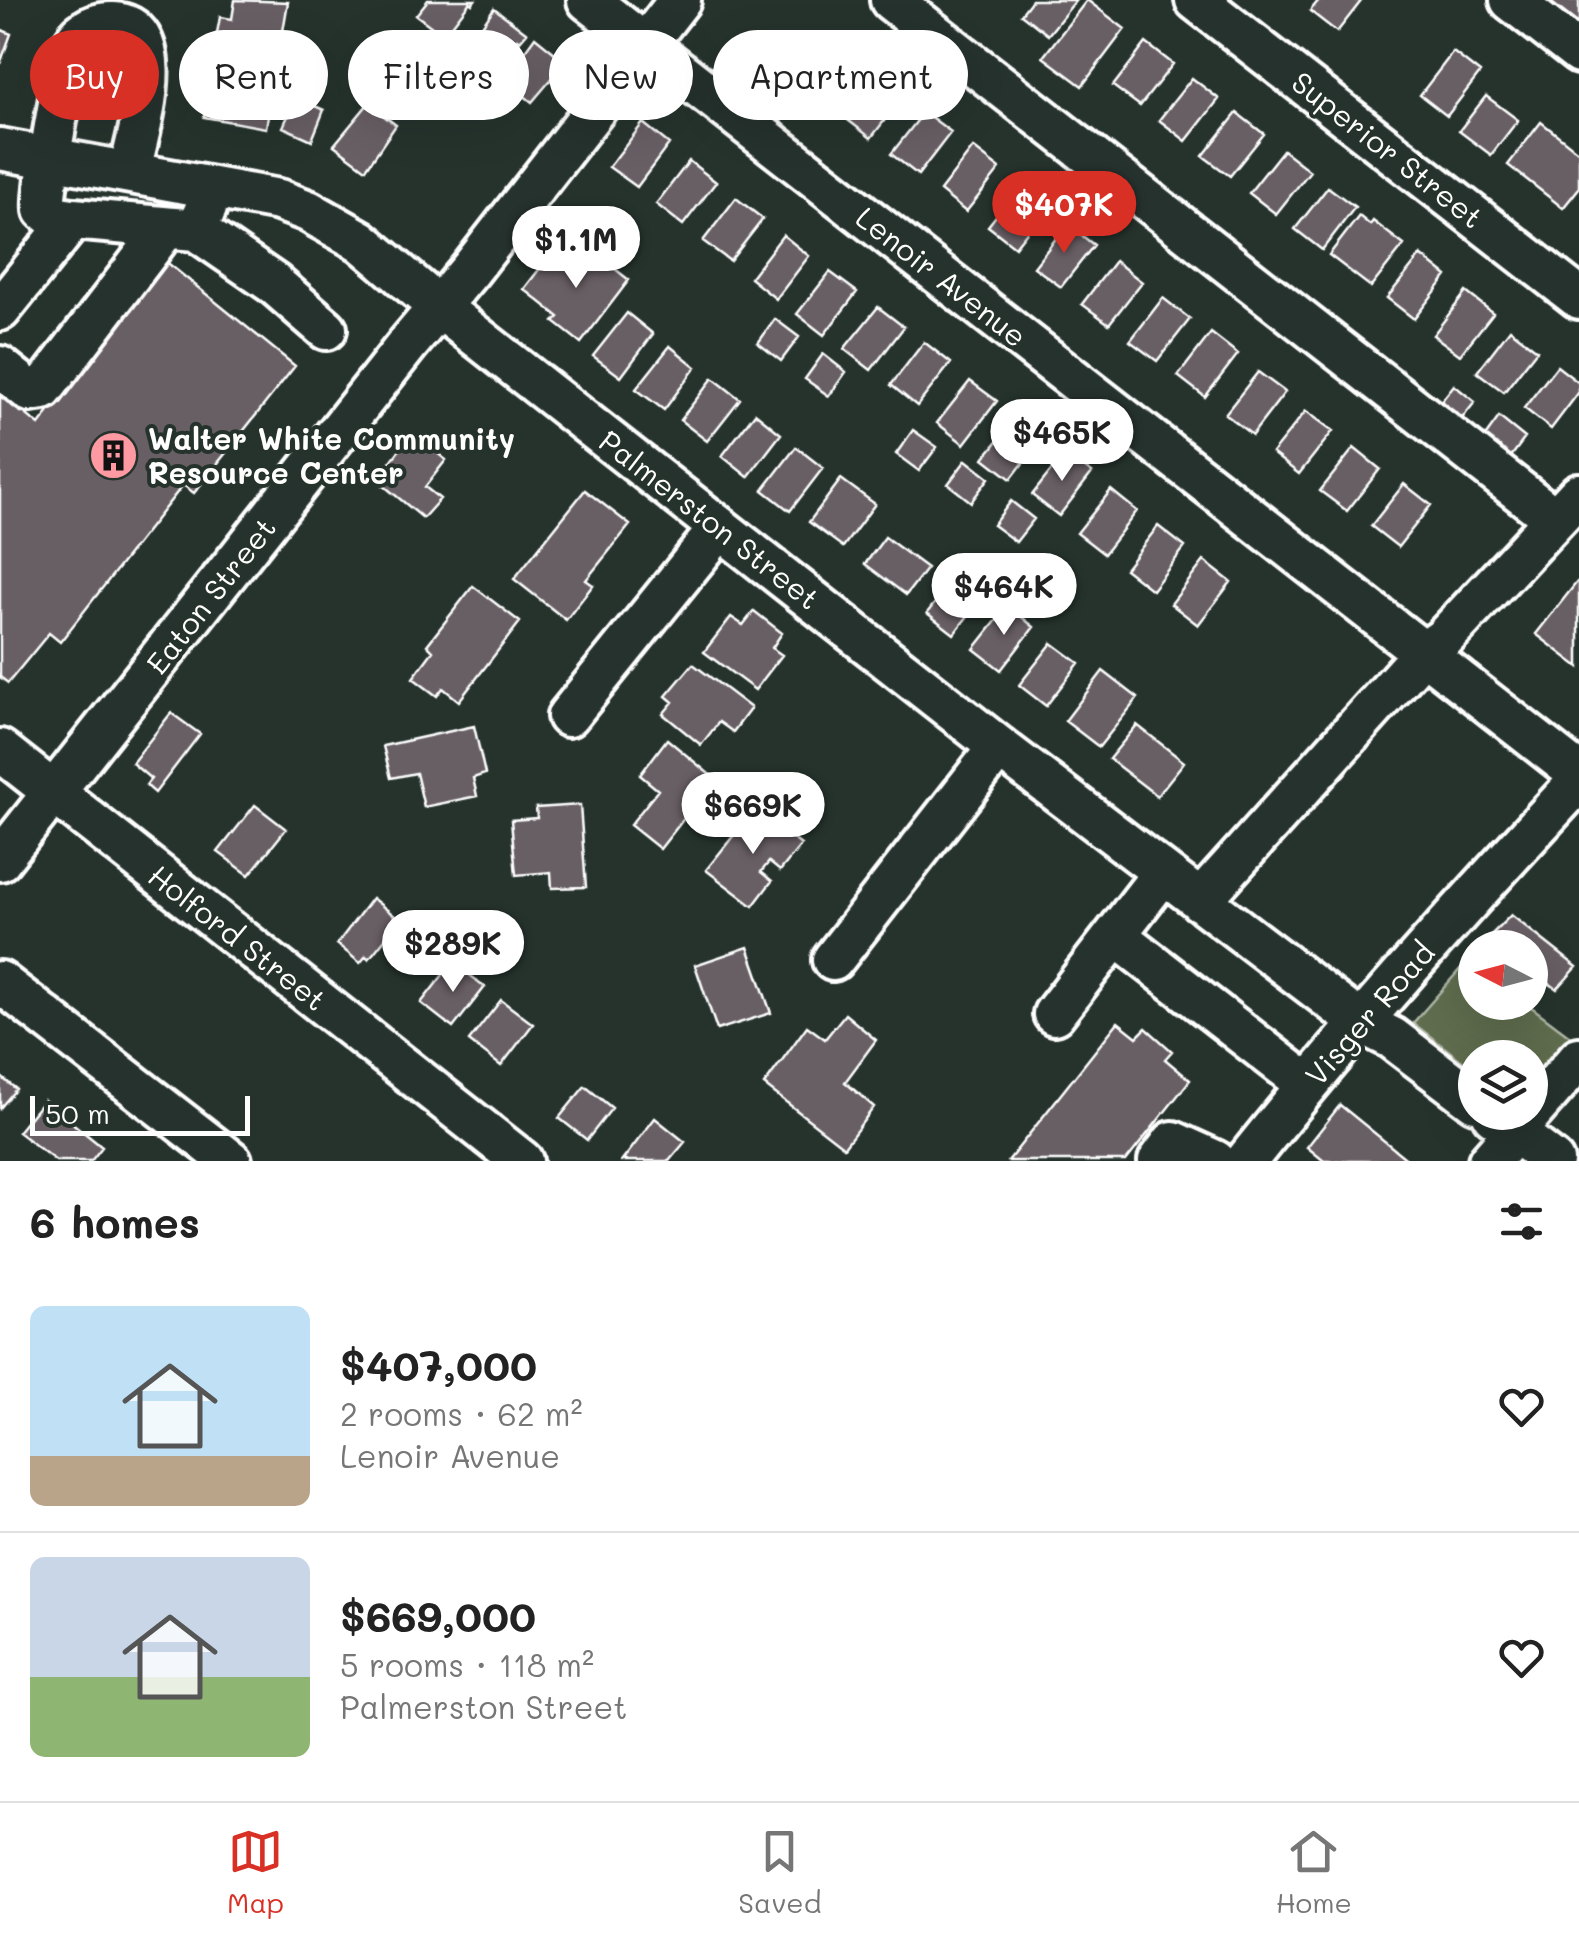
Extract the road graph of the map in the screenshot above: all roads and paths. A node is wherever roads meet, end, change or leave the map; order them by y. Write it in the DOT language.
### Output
graph roads {
  1 [pos="588,0"];
  2 [pos="680,0"];
  3 [pos="890,0"];
  4 [pos="1196,0"];
  5 [pos="1511,0"];
  6 [pos="627,30"];
  7 [pos="656,30"];
  8 [pos="1579,54"];
  9 [pos="693,81"];
  10 [pos="585,120"];
  11 [pos="0,148"];
  12 [pos="51,157"];
  13 [pos="130,171"];
  14 [pos="216,186"];
  15 [pos="74,219"];
  16 [pos="181,229"];
  17 [pos="1579,298"];
  18 [pos="439,307"];
  19 [pos="0,310"];
  20 [pos="326,328"];
  21 [pos="0,366"];
  22 [pos="1566,521"];
  23 [pos="720,528"];
  24 [pos="1424,652"];
  25 [pos="568,716"];
  26 [pos="998,748"];
  27 [pos="0,750"];
  28 [pos="1579,778"];
  29 [pos="54,792"];
  30 [pos="0,860"];
  31 [pos="1163,872"];
  32 [pos="1200,901"];
  33 [pos="1115,935"];
  34 [pos="832,960"];
  35 [pos="0,982"];
  36 [pos="1054,1014"];
  37 [pos="1360,1022"];
  38 [pos="1579,1058"];
  39 [pos="1307,1084"];
  40 [pos="1458,1088"];
  41 [pos="1498,1135"];
  42 [pos="231,1161"];
  43 [pos="522,1161"];
  44 [pos="1159,1161"];
  45 [pos="1215,1161"];
  46 [pos="1246,1161"];
  47 [pos="1553,1161"];
  1 -- 6 [label="street, Lenoir Avenue"];
  2 -- 7 [label="street, Eaton Street"];
  3 -- 22 [label="street"];
  4 -- 17 [label="street, Superior Street"];
  5 -- 8 [label="street"];
  9 -- 24 [label="street, Lenoir Avenue"];
  10 -- 18 [label="street, Eaton Street"];
  11 -- 12 [label="street, Palmerston Street"];
  12 -- 13 [label="street, Palmerston Street"];
  12 -- 13 [label="street"];
  12 -- 15 [label="street"];
  13 -- 14 [label="street, Palmerston Street"];
  14 -- 16 [label="street"];
  14 -- 18 [label="street, Palmerston Street"];
  15 -- 16 [label="street"];
  15 -- 19 [label="street"];
  16 -- 20 [label="street"];
  16 -- 21 [label="street"];
  18 -- 23 [label="street, Palmerston Street"];
  18 -- 29 [label="street, Eaton Street"];
  22 -- 24 [label="street"];
  23 -- 25 [label="street"];
  23 -- 26 [label="street, Palmerston Street"];
  24 -- 28 [label="street, Lenoir Avenue"];
  24 -- 32 [label="street"];
  26 -- 31 [label="street, Palmerston Street"];
  26 -- 34 [label="street"];
  27 -- 29 [label="street, Holford Street"];
  28 -- 37 [label="street, Visger Road"];
  29 -- 30 [label="street, Eaton Street"];
  29 -- 43 [label="street, Holford Street"];
  31 -- 32 [label="street, Palmerston Street"];
  31 -- 33 [label="street"];
  32 -- 37 [label="street, Palmerston Street"];
  33 -- 36 [label="street"];
  33 -- 39 [label="street"];
  35 -- 42 [label="street"];
  37 -- 39 [label="street, Visger Road"];
  37 -- 40 [label="street, Palmerston Street"];
  38 -- 41 [label="street"];
  39 -- 46 [label="street, Visger Road"];
  41 -- 47 [label="street"];
  44 -- 45 [label="street"];
}
